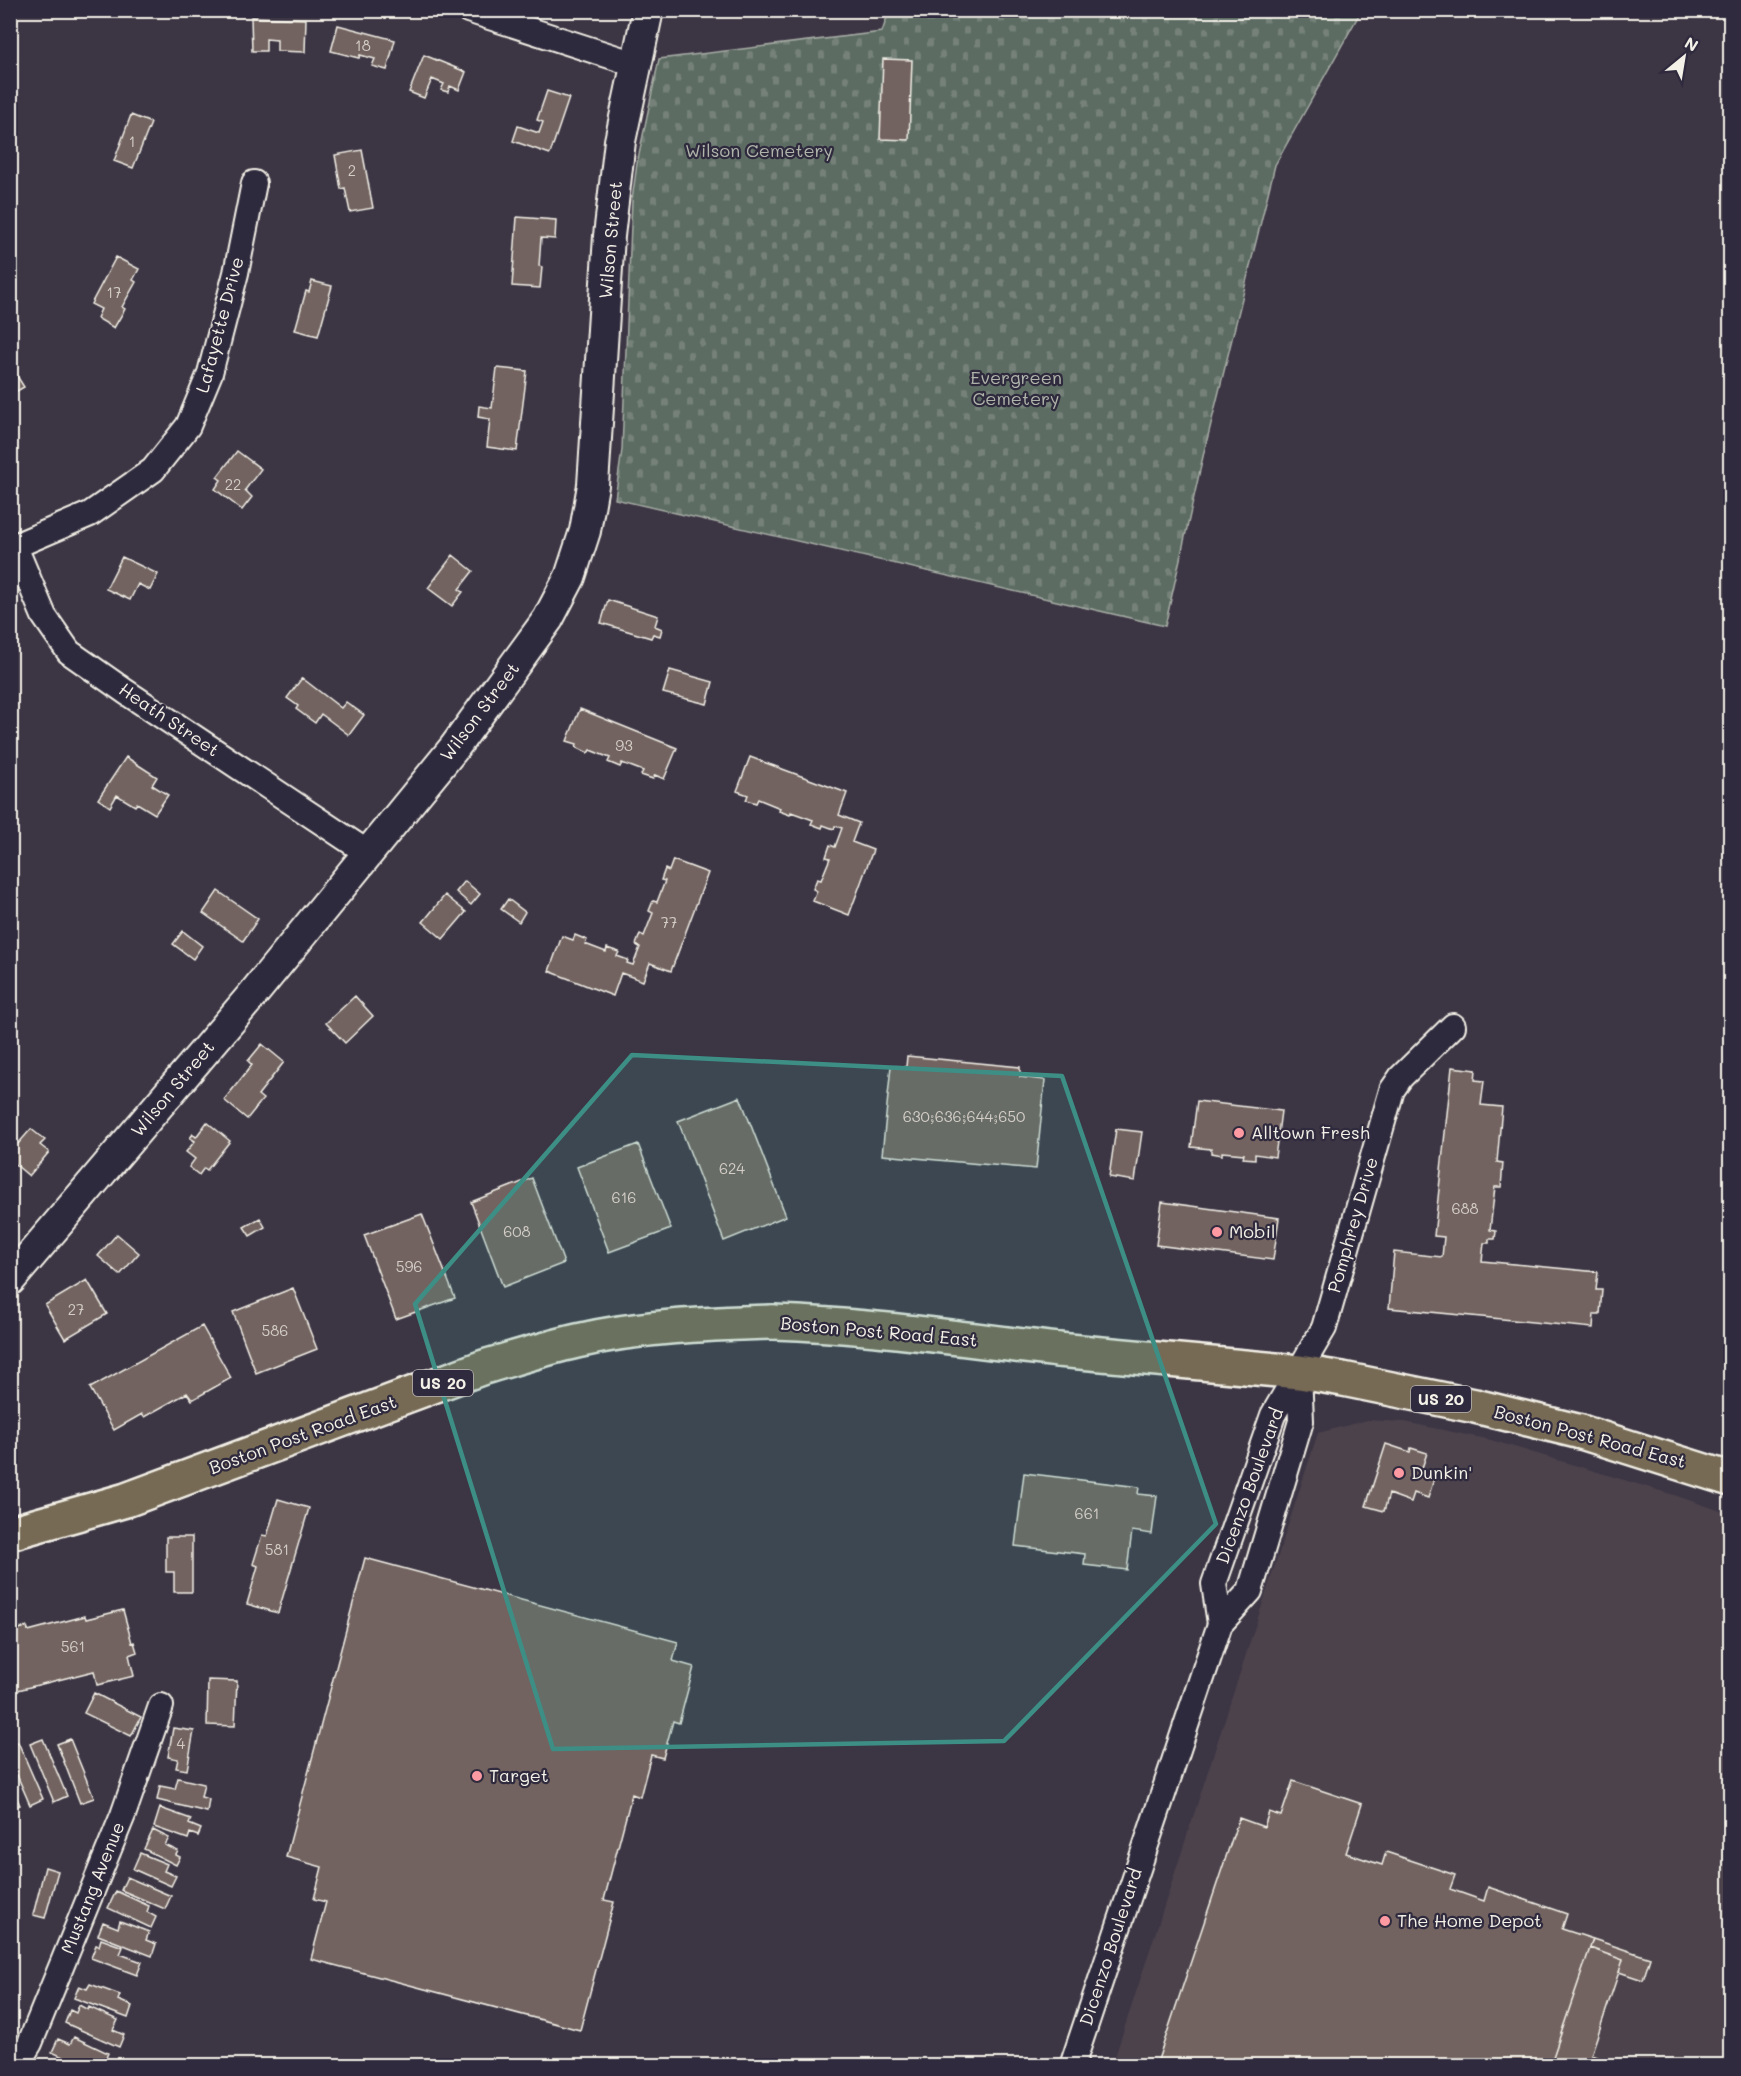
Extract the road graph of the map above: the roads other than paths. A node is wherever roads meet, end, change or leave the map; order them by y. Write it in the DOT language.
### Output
graph roads {
  1 [pos="468,10"];
  2 [pos="648,10"];
  3 [pos="636,64"];
  4 [pos="254,183"];
  5 [pos="13,548"];
  6 [pos="369,853"];
  7 [pos="1453,1026"];
  8 [pos="10,1280"];
  9 [pos="1299,1372"];
  10 [pos="1731,1479"];
  11 [pos="10,1533"];
  12 [pos="1220,1624"];
  13 [pos="161,1706"];
  14 [pos="16,2066"];
  15 [pos="1072,2066"];
  1 -- 3 [label="street"];
  2 -- 3 [label="street, Wilson Street"];
  3 -- 6 [label="street, Wilson Street"];
  4 -- 5 [label="street, Lafayette Drive"];
  5 -- 6 [label="street, Heath Street"];
  6 -- 8 [label="street, Wilson Street"];
  7 -- 9 [label="street, Pomphrey Drive"];
  9 -- 10 [label="main road, Boston Post Road East / US 20"];
  9 -- 11 [label="main road, Boston Post Road East / US 20"];
  9 -- 12 [label="street, Dicenzo Boulevard"];
  9 -- 12 [label="street, Dicenzo Boulevard"];
  12 -- 15 [label="street, Dicenzo Boulevard"];
  13 -- 14 [label="street, Mustang Avenue"];
}
